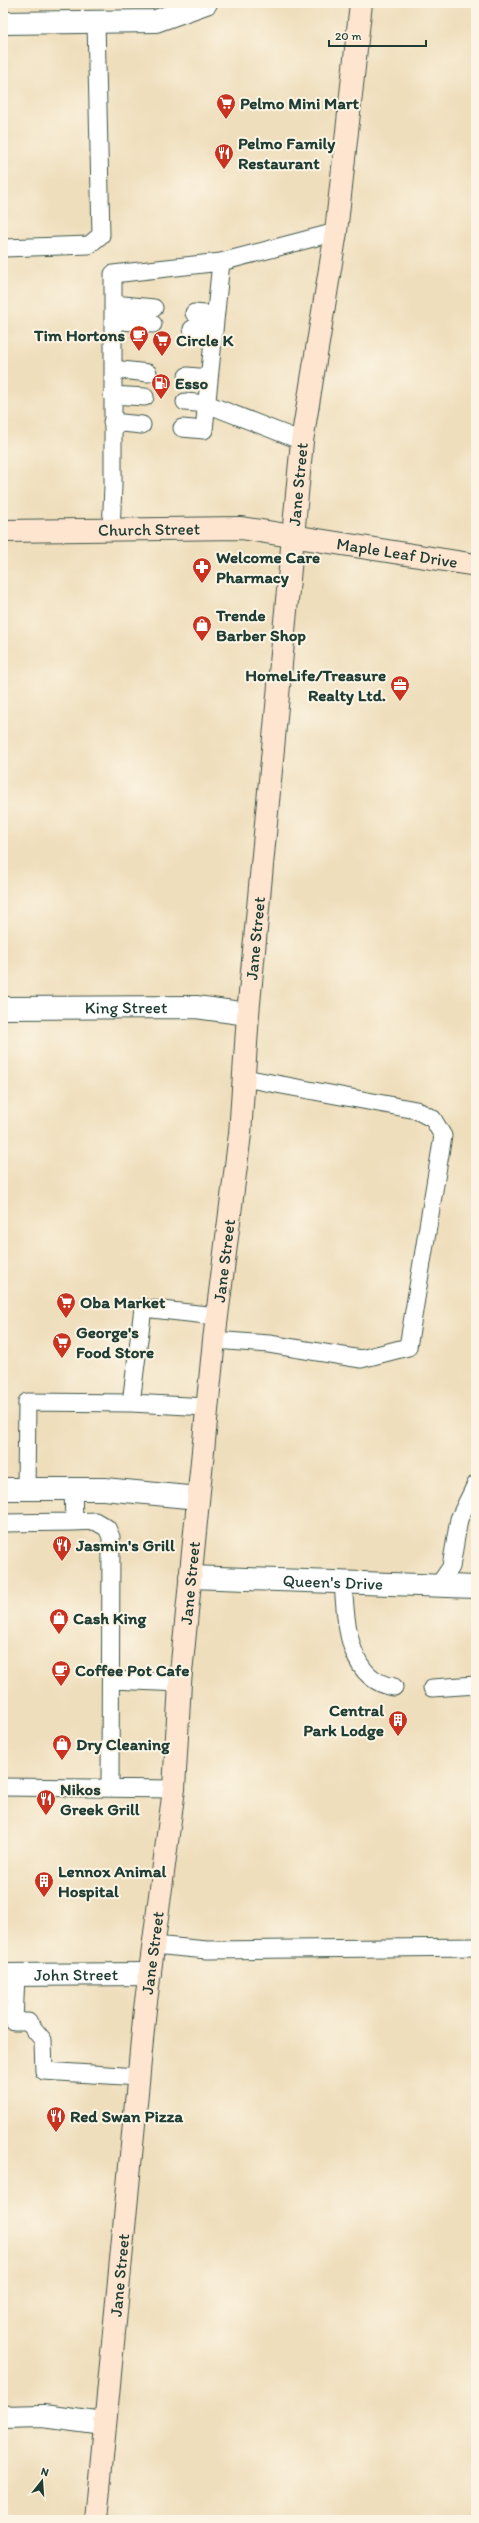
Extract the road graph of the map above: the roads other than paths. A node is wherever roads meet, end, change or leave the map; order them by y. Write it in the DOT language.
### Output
graph roads {
  1 [pos="206,3"];
  2 [pos="362,3"];
  3 [pos="96,22"];
  4 [pos="3,23"];
  5 [pos="336,232"];
  6 [pos="3,248"];
  7 [pos="221,262"];
  8 [pos="113,312"];
  9 [pos="154,316"];
  10 [pos="193,321"];
  11 [pos="215,323"];
  12 [pos="113,369"];
  13 [pos="148,373"];
  14 [pos="187,376"];
  15 [pos="209,378"];
  16 [pos="112,395"];
  17 [pos="145,397"];
  18 [pos="185,402"];
  19 [pos="207,404"];
  20 [pos="112,422"];
  21 [pos="142,425"];
  22 [pos="182,428"];
  23 [pos="302,441"];
  24 [pos="3,531"];
  25 [pos="111,531"];
  26 [pos="294,536"];
  27 [pos="476,565"];
  28 [pos="3,1008"];
  29 [pos="248,1014"];
  30 [pos="244,1078"];
  31 [pos="216,1316"];
  32 [pos="214,1340"];
  33 [pos="131,1403"];
  34 [pos="207,1407"];
  35 [pos="476,1484"];
  36 [pos="3,1489"];
  37 [pos="26,1489"];
  38 [pos="73,1490"];
  39 [pos="198,1498"];
  40 [pos="74,1522"];
  41 [pos="3,1523"];
  42 [pos="190,1577"];
  43 [pos="343,1583"];
  44 [pos="438,1586"];
  45 [pos="476,1588"];
  46 [pos="112,1680"];
  47 [pos="180,1683"];
  48 [pos="476,1685"];
  49 [pos="394,1687"];
  50 [pos="432,1688"];
  51 [pos="3,1787"];
  52 [pos="110,1787"];
  53 [pos="174,1789"];
  54 [pos="154,1945"];
  55 [pos="476,1947"];
  56 [pos="150,1974"];
  57 [pos="9,1975"];
  58 [pos="9,2022"];
  59 [pos="139,2077"];
  60 [pos="3,2417"];
  61 [pos="104,2424"];
  62 [pos="96,2520"];
  1 -- 3 [label="street"];
  2 -- 5 [label="main road, Jane Street"];
  3 -- 4 [label="street"];
  3 -- 6 [label="lane"];
  5 -- 7 [label="lane"];
  5 -- 23 [label="main road, Jane Street"];
  7 -- 8 [label="lane"];
  7 -- 11 [label="lane"];
  8 -- 9 [label="lane"];
  8 -- 12 [label="lane"];
  10 -- 11 [label="lane"];
  11 -- 15 [label="lane"];
  12 -- 13 [label="lane"];
  12 -- 16 [label="lane"];
  14 -- 15 [label="lane"];
  15 -- 19 [label="lane"];
  16 -- 17 [label="lane"];
  16 -- 20 [label="lane"];
  18 -- 19 [label="lane"];
  19 -- 22 [label="lane"];
  19 -- 23 [label="lane"];
  20 -- 21 [label="lane"];
  20 -- 25 [label="lane"];
  23 -- 26 [label="main road, Jane Street"];
  24 -- 25 [label="main road, Church Street"];
  25 -- 26 [label="main road, Church Street"];
  26 -- 27 [label="main road, Maple Leaf Drive"];
  26 -- 29 [label="main road, Jane Street"];
  28 -- 29 [label="street, King Street"];
  29 -- 30 [label="main road, Jane Street"];
  30 -- 31 [label="main road, Jane Street"];
  30 -- 32 [label="lane"];
  31 -- 32 [label="main road, Jane Street"];
  31 -- 33 [label="lane"];
  32 -- 34 [label="main road, Jane Street"];
  33 -- 34 [label="lane"];
  33 -- 37 [label="lane"];
  34 -- 39 [label="main road, Jane Street"];
  35 -- 44 [label="lane"];
  36 -- 37 [label="street"];
  37 -- 38 [label="street"];
  38 -- 39 [label="street"];
  38 -- 40 [label="lane"];
  39 -- 42 [label="main road, Jane Street"];
  40 -- 41 [label="lane"];
  40 -- 46 [label="lane"];
  42 -- 43 [label="street, Queen's Drive"];
  42 -- 47 [label="main road, Jane Street"];
  43 -- 44 [label="street, Queen's Drive"];
  43 -- 49 [label="lane"];
  44 -- 45 [label="street, Queen's Drive"];
  46 -- 47 [label="lane"];
  46 -- 52 [label="lane"];
  47 -- 53 [label="main road, Jane Street"];
  48 -- 50 [label="lane"];
  51 -- 52 [label="lane"];
  52 -- 53 [label="lane"];
  53 -- 54 [label="main road, Jane Street"];
  54 -- 55 [label="lane"];
  54 -- 56 [label="main road, Jane Street"];
  56 -- 57 [label="street, John Street"];
  56 -- 59 [label="main road, Jane Street"];
  57 -- 58 [label="lane"];
  58 -- 59 [label="lane"];
  59 -- 61 [label="main road, Jane Street"];
  60 -- 61 [label="street"];
  61 -- 62 [label="main road, Jane Street"];
}
